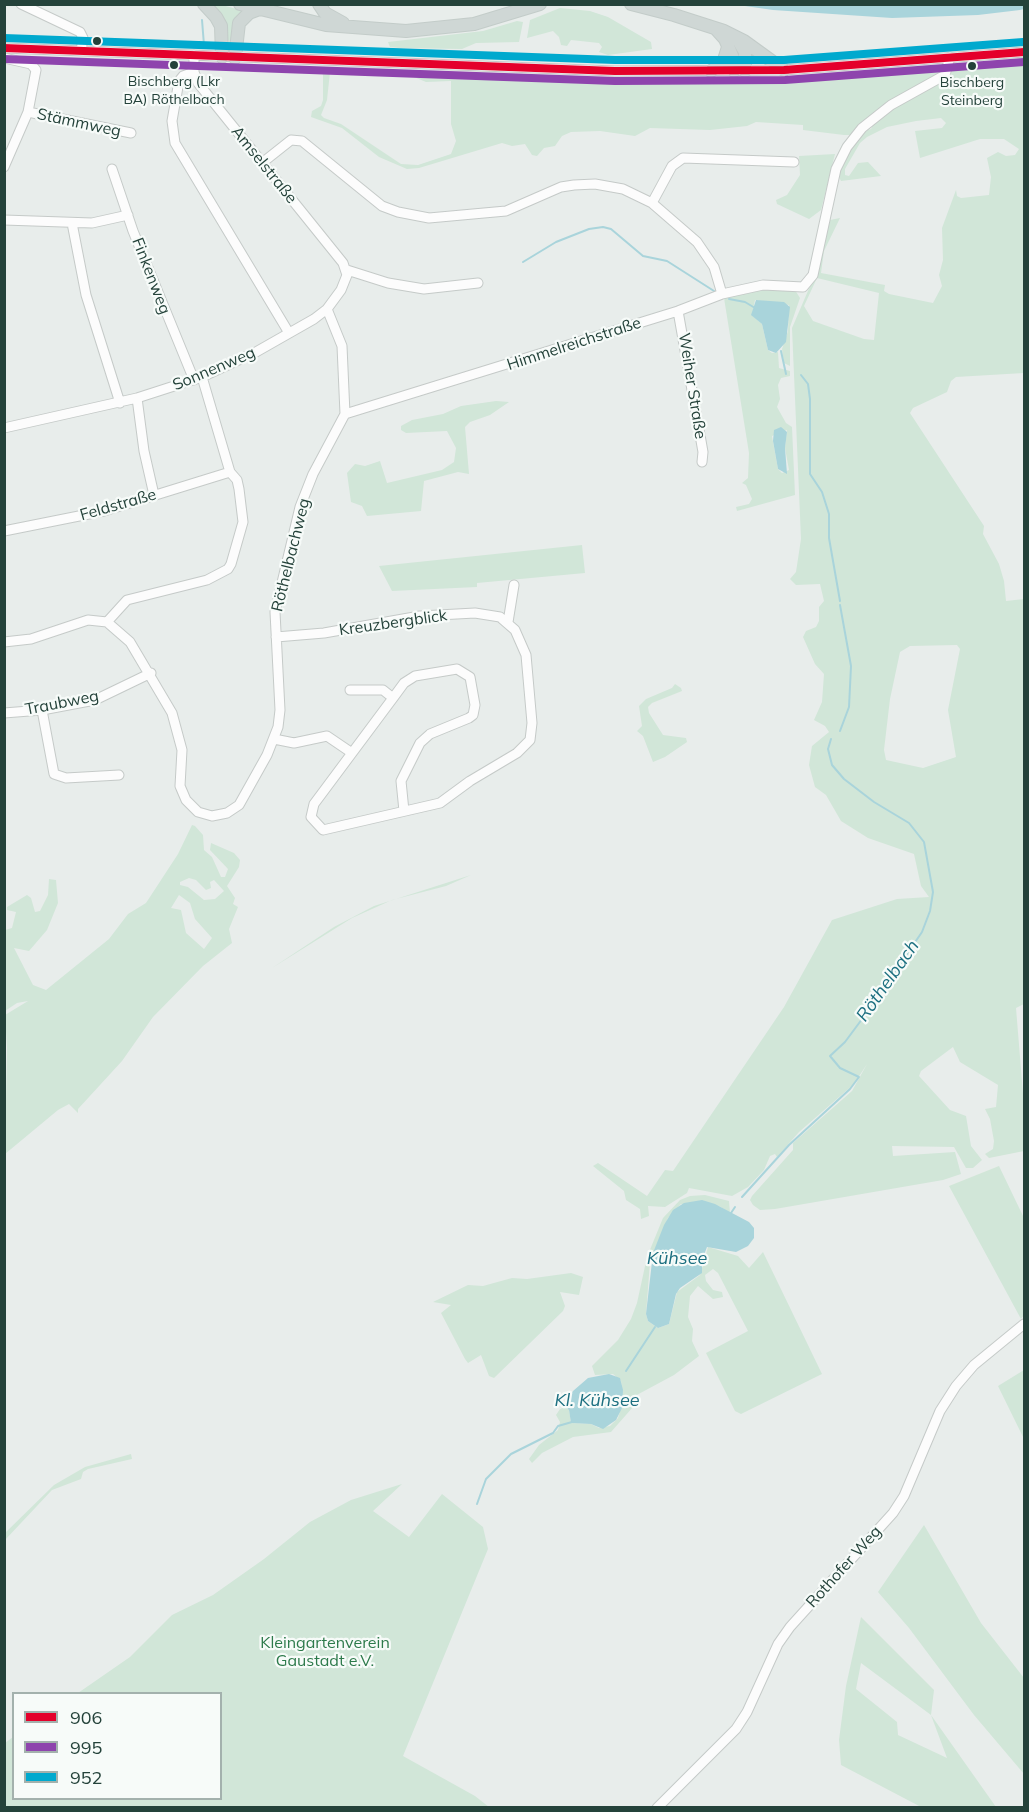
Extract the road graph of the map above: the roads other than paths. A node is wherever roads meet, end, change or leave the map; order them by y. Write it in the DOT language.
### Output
graph roads {
  1 [pos="21,4"];
  2 [pos="204,4"];
  3 [pos="240,4"];
  4 [pos="288,4"];
  5 [pos="319,4"];
  6 [pos="540,4"];
  7 [pos="632,4"];
  8 [pos="257,10"];
  9 [pos="270,13"];
  10 [pos="355,28"];
  11 [pos="716,29"];
  12 [pos="737,37"];
  13 [pos="728,47"];
  14 [pos="4,48"];
  15 [pos="81,51"];
  16 [pos="1024,52"];
  17 [pos="194,55"];
  18 [pos="222,57"];
  19 [pos="950,57"];
  20 [pos="4,58"];
  21 [pos="235,58"];
  22 [pos="784,70"];
  23 [pos="711,71"];
  24 [pos="740,71"];
  25 [pos="194,72"];
  26 [pos="28,112"];
  27 [pos="131,134"];
  28 [pos="794,162"];
  29 [pos="262,163"];
  30 [pos="4,166"];
  31 [pos="112,169"];
  32 [pos="652,203"];
  33 [pos="128,215"];
  34 [pos="4,220"];
  35 [pos="72,223"];
  36 [pos="347,270"];
  37 [pos="478,283"];
  38 [pos="722,294"];
  39 [pos="327,309"];
  40 [pos="678,311"];
  41 [pos="289,333"];
  42 [pos="198,378"];
  43 [pos="137,398"];
  44 [pos="120,403"];
  45 [pos="345,414"];
  46 [pos="4,428"];
  47 [pos="702,462"];
  48 [pos="230,472"];
  49 [pos="154,495"];
  50 [pos="4,531"];
  51 [pos="514,585"];
  52 [pos="106,622"];
  53 [pos="508,622"];
  54 [pos="276,637"];
  55 [pos="4,642"];
  56 [pos="151,673"];
  57 [pos="350,690"];
  58 [pos="393,698"];
  59 [pos="42,710"];
  60 [pos="4,713"];
  61 [pos="274,739"];
  62 [pos="352,753"];
  63 [pos="119,775"];
  64 [pos="404,811"];
  65 [pos="1024,1324"];
  66 [pos="657,1808"];
  1 -- 15 [label="street"];
  2 -- 18 [label="main road"];
  3 -- 8 [label="main road"];
  4 -- 9 [label="main road"];
  5 -- 10 [label="main road"];
  6 -- 10 [label="main road"];
  7 -- 11 [label="main road"];
  8 -- 9 [label="main road"];
  8 -- 21 [label="main road"];
  9 -- 10 [label="main road"];
  11 -- 12 [label="main road"];
  11 -- 13 [label="main road"];
  12 -- 22 [label="main road"];
  12 -- 24 [label="main road"];
  13 -- 23 [label="main road"];
  13 -- 24 [label="main road"];
  14 -- 15 [label="street"];
  15 -- 17 [label="street"];
  16 -- 19 [label="street"];
  17 -- 18 [label="street"];
  17 -- 25 [label="street"];
  18 -- 21 [label="street"];
  19 -- 22 [label="street"];
  19 -- 38 [label="street, Himmelreichstraße"];
  20 -- 26 [label="street"];
  21 -- 23 [label="street"];
  22 -- 24 [label="street"];
  23 -- 24 [label="street"];
  25 -- 29 [label="street, Amselstraße"];
  25 -- 41 [label="street"];
  26 -- 27 [label="street, Stämmweg"];
  26 -- 30 [label="street"];
  28 -- 32 [label="street"];
  29 -- 32 [label="street"];
  29 -- 36 [label="street, Amselstraße"];
  31 -- 33 [label="street, Finkenweg"];
  32 -- 38 [label="street"];
  33 -- 35 [label="street"];
  33 -- 42 [label="street, Finkenweg"];
  34 -- 35 [label="street"];
  35 -- 44 [label="street"];
  36 -- 37 [label="street"];
  36 -- 39 [label="street"];
  38 -- 40 [label="street, Himmelreichstraße"];
  39 -- 41 [label="street"];
  39 -- 45 [label="street, Röthelbachweg"];
  40 -- 45 [label="street, Himmelreichstraße"];
  40 -- 47 [label="street, Weiher Straße"];
  41 -- 42 [label="street, Sonnenweg"];
  42 -- 43 [label="street, Sonnenweg"];
  42 -- 48 [label="street, Finkenweg"];
  43 -- 44 [label="street, Sonnenweg"];
  43 -- 49 [label="street"];
  44 -- 46 [label="street, Sonnenweg"];
  45 -- 54 [label="street, Röthelbachweg"];
  48 -- 49 [label="street, Feldstraße"];
  48 -- 52 [label="street, Finkenweg"];
  49 -- 50 [label="street, Feldstraße"];
  51 -- 53 [label="street"];
  52 -- 55 [label="street"];
  52 -- 56 [label="street"];
  53 -- 54 [label="street, Kreuzbergblick"];
  53 -- 64 [label="street"];
  54 -- 61 [label="street, Röthelbachweg"];
  56 -- 59 [label="street, Traubweg"];
  56 -- 61 [label="street, Röthelbachweg"];
  57 -- 58 [label="street"];
  58 -- 62 [label="street"];
  58 -- 64 [label="street"];
  59 -- 60 [label="street, Traubweg"];
  59 -- 63 [label="street"];
  61 -- 62 [label="street"];
  62 -- 64 [label="street"];
  65 -- 66 [label="street, Rothofer Weg"];
}
